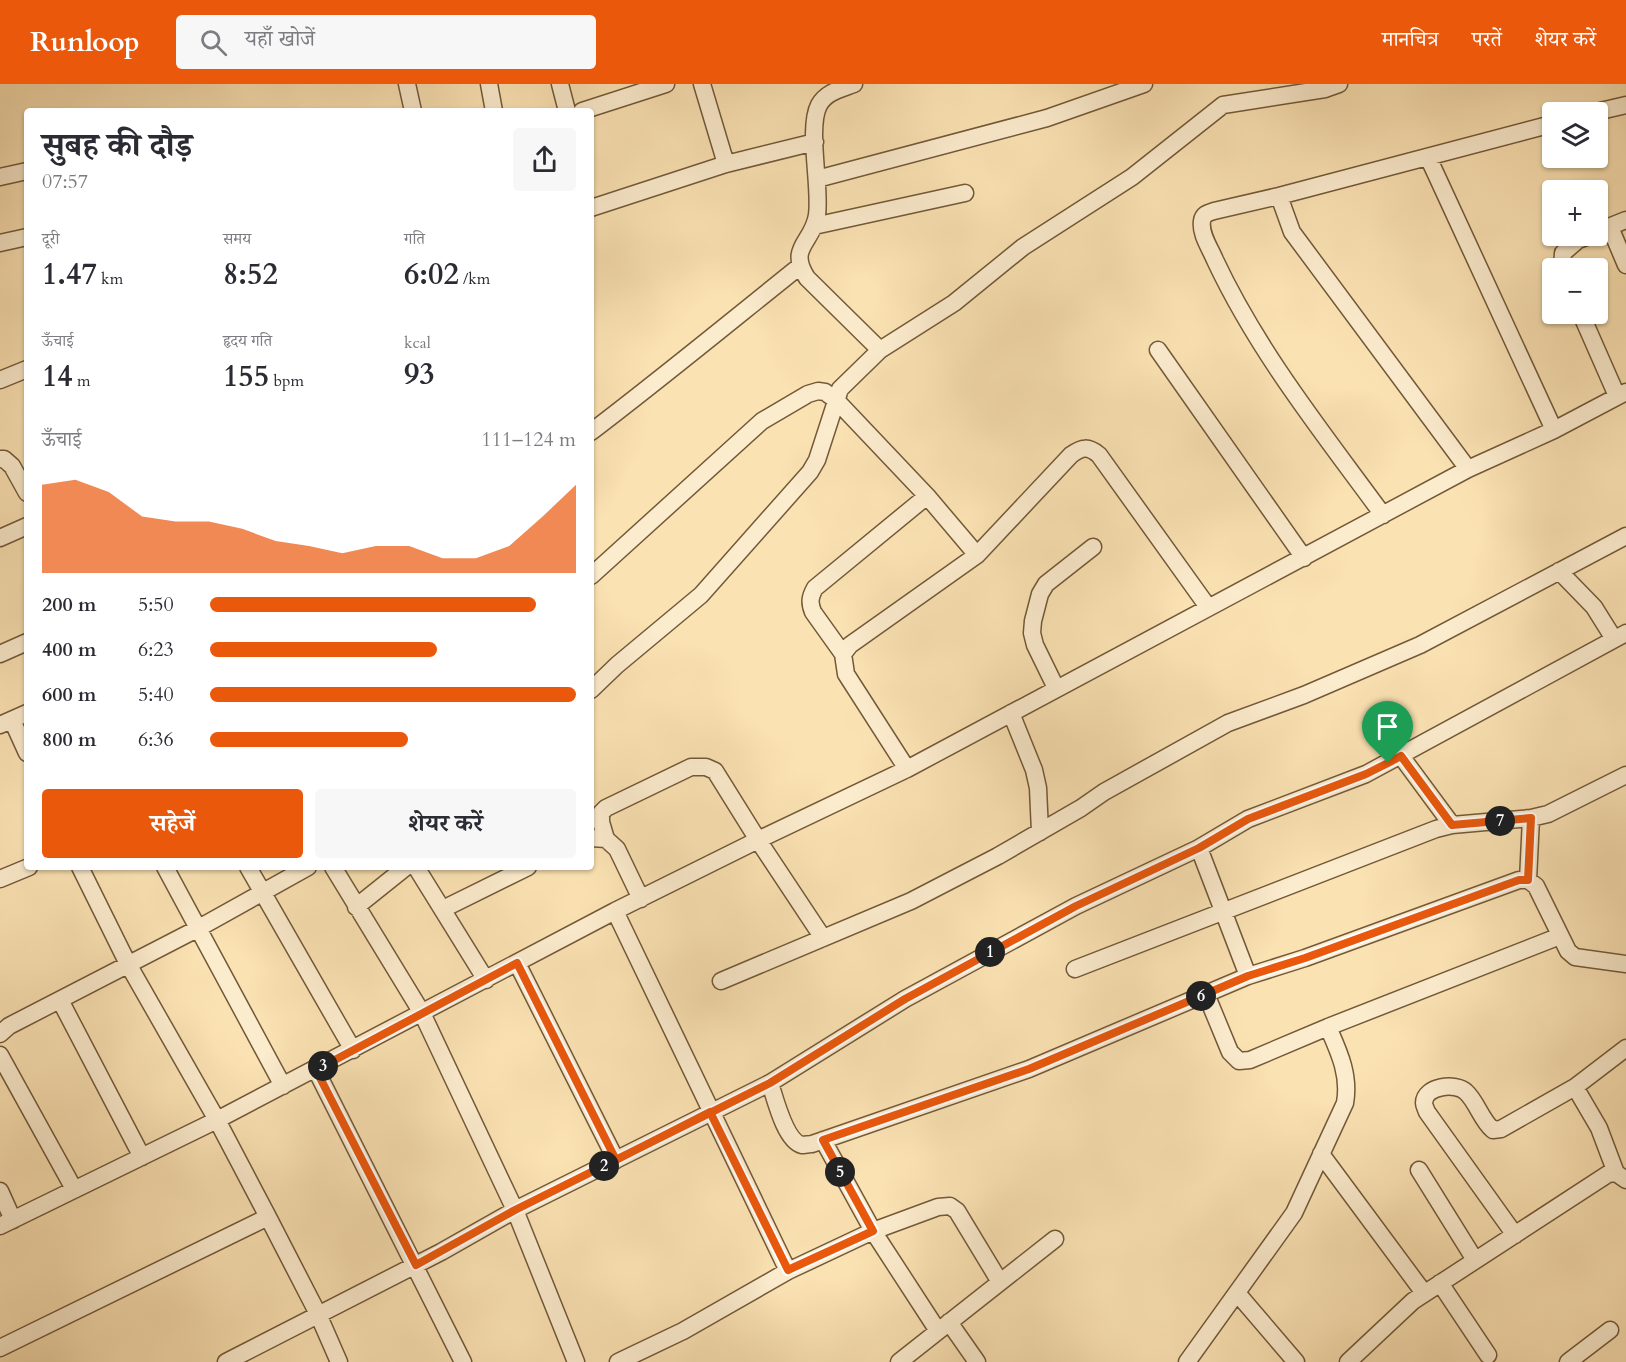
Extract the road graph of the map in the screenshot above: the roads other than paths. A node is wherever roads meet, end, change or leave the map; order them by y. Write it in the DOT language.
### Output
graph roads {
  1 [pos="407,84"];
  2 [pos="489,84"];
  3 [pos="561,84"];
  4 [pos="666,84"];
  5 [pos="702,84"];
  6 [pos="854,84"];
  7 [pos="1144,84"];
  8 [pos="1339,84"];
  9 [pos="1296,88"];
  10 [pos="1626,105"];
  11 [pos="412,108"];
  12 [pos="494,108"];
  13 [pos="566,108"];
  14 [pos="591,108"];
  15 [pos="1608,109"];
  16 [pos="1542,127"];
  17 [pos="815,142"];
  18 [pos="1428,157"];
  19 [pos="726,164"];
  20 [pos="24,172"];
  21 [pos="0,177"];
  22 [pos="816,179"];
  23 [pos="965,193"];
  24 [pos="1279,196"];
  25 [pos="594,207"];
  26 [pos="1626,220"];
  27 [pos="814,226"];
  28 [pos="1608,227"];
  29 [pos="1608,236"];
  30 [pos="24,238"];
  31 [pos="0,243"];
  32 [pos="1571,246"];
  33 [pos="1563,258"];
  34 [pos="1626,265"];
  35 [pos="800,267"];
  36 [pos="1586,324"];
  37 [pos="880,350"];
  38 [pos="1158,350"];
  39 [pos="24,370"];
  40 [pos="0,380"];
  41 [pos="1622,394"];
  42 [pos="836,400"];
  43 [pos="594,430"];
  44 [pos="1554,430"];
  45 [pos="0,459"];
  46 [pos="1468,469"];
  47 [pos="24,488"];
  48 [pos="927,496"];
  49 [pos="1383,515"];
  50 [pos="24,527"];
  51 [pos="1626,536"];
  52 [pos="0,538"];
  53 [pos="1093,547"];
  54 [pos="977,555"];
  55 [pos="1304,558"];
  56 [pos="1559,572"];
  57 [pos="594,573"];
  58 [pos="1208,607"];
  59 [pos="1620,636"];
  60 [pos="24,643"];
  61 [pos="0,654"];
  62 [pos="843,654"];
  63 [pos="594,687"];
  64 [pos="1056,688"];
  65 [pos="1011,713"];
  66 [pos="13,719"];
  67 [pos="24,746"];
  68 [pos="1401,756"];
  69 [pos="907,769"];
  70 [pos="1626,775"];
  71 [pos="1531,818"];
  72 [pos="1452,825"];
  73 [pos="1040,832"];
  74 [pos="599,839"];
  75 [pos="758,840"];
  76 [pos="1199,848"];
  77 [pos="24,869"];
  78 [pos="81,870"];
  79 [pos="167,870"];
  80 [pos="250,870"];
  81 [pos="303,870"];
  82 [pos="335,870"];
  83 [pos="402,870"];
  84 [pos="418,870"];
  85 [pos="522,870"];
  86 [pos="0,879"];
  87 [pos="1528,880"];
  88 [pos="263,893"];
  89 [pos="640,898"];
  90 [pos="357,907"];
  91 [pos="442,909"];
  92 [pos="615,911"];
  93 [pos="1224,911"];
  94 [pos="197,929"];
  95 [pos="1560,936"];
  96 [pos="824,938"];
  97 [pos="517,963"];
  98 [pos="128,964"];
  99 [pos="1626,964"];
  100 [pos="1075,969"];
  101 [pos="1248,976"];
  102 [pos="486,980"];
  103 [pos="722,981"];
  104 [pos="1206,994"];
  105 [pos="60,1000"];
  106 [pos="422,1013"];
  107 [pos="1328,1026"];
  108 [pos="0,1034"];
  109 [pos="1626,1048"];
  110 [pos="353,1050"];
  111 [pos="0,1055"];
  112 [pos="316,1070"];
  113 [pos="770,1083"];
  114 [pos="283,1086"];
  115 [pos="1575,1087"];
  116 [pos="710,1112"];
  117 [pos="217,1120"];
  118 [pos="823,1140"];
  119 [pos="1322,1154"];
  120 [pos="142,1157"];
  121 [pos="616,1160"];
  122 [pos="1419,1170"];
  123 [pos="1621,1177"];
  124 [pos="74,1189"];
  125 [pos="0,1191"];
  126 [pos="515,1210"];
  127 [pos="268,1216"];
  128 [pos="6,1223"];
  129 [pos="873,1231"];
  130 [pos="1515,1235"];
  131 [pos="1055,1239"];
  132 [pos="1475,1260"];
  133 [pos="416,1265"];
  134 [pos="788,1270"];
  135 [pos="1000,1282"];
  136 [pos="1440,1283"];
  137 [pos="1237,1293"];
  138 [pos="1424,1293"];
  139 [pos="318,1314"];
  140 [pos="943,1327"];
  141 [pos="1610,1330"];
  142 [pos="0,1348"];
  143 [pos="1488,1355"];
  144 [pos="909,1359"];
  145 [pos="226,1362"];
  146 [pos="339,1362"];
  147 [pos="464,1362"];
  148 [pos="576,1362"];
  149 [pos="618,1362"];
  150 [pos="978,1362"];
  151 [pos="1187,1362"];
  152 [pos="1296,1362"];
  153 [pos="1348,1362"];
  154 [pos="1568,1362"];
  1 -- 11 [label="street"];
  2 -- 12 [label="street"];
  3 -- 13 [label="street"];
  4 -- 14 [label="street"];
  5 -- 19 [label="street"];
  6 -- 17 [label="street"];
  7 -- 22 [label="street"];
  8 -- 9 [label="street"];
  9 -- 37 [label="street"];
  10 -- 15 [label="street"];
  16 -- 18 [label="street"];
  17 -- 19 [label="street"];
  17 -- 22 [label="street"];
  18 -- 24 [label="street"];
  18 -- 44 [label="street"];
  19 -- 25 [label="street"];
  20 -- 21 [label="street"];
  22 -- 27 [label="street"];
  23 -- 27 [label="street"];
  24 -- 46 [label="street"];
  24 -- 49 [label="street"];
  26 -- 28 [label="street"];
  27 -- 35 [label="street"];
  29 -- 34 [label="street"];
  30 -- 31 [label="street"];
  32 -- 33 [label="street"];
  35 -- 37 [label="street"];
  35 -- 43 [label="street"];
  36 -- 41 [label="street"];
  37 -- 42 [label="street"];
  38 -- 55 [label="street"];
  39 -- 40 [label="street"];
  41 -- 44 [label="street"];
  42 -- 48 [label="street"];
  42 -- 57 [label="street"];
  42 -- 63 [label="street"];
  44 -- 46 [label="street"];
  45 -- 47 [label="street"];
  46 -- 49 [label="street"];
  48 -- 54 [label="street"];
  48 -- 62 [label="street"];
  49 -- 55 [label="street"];
  50 -- 52 [label="street"];
  51 -- 56 [label="street"];
  53 -- 64 [label="street"];
  54 -- 58 [label="street"];
  54 -- 62 [label="street"];
  55 -- 58 [label="street"];
  56 -- 59 [label="street"];
  56 -- 73 [label="street"];
  58 -- 64 [label="street"];
  59 -- 68 [label="street"];
  60 -- 61 [label="street"];
  62 -- 69 [label="street"];
  64 -- 65 [label="street"];
  65 -- 69 [label="street"];
  65 -- 73 [label="street"];
  66 -- 67 [label="street"];
  68 -- 72 [label="street"];
  68 -- 76 [label="street"];
  69 -- 75 [label="street"];
  70 -- 71 [label="street"];
  71 -- 72 [label="street"];
  71 -- 87 [label="street"];
  72 -- 93 [label="street"];
  73 -- 96 [label="street"];
  74 -- 75 [label="street"];
  74 -- 89 [label="street"];
  75 -- 89 [label="street"];
  75 -- 96 [label="street"];
  76 -- 93 [label="street"];
  76 -- 113 [label="street"];
  77 -- 86 [label="street"];
  78 -- 98 [label="street"];
  79 -- 94 [label="street"];
  80 -- 88 [label="street"];
  81 -- 88 [label="street"];
  82 -- 90 [label="street"];
  83 -- 90 [label="street"];
  84 -- 91 [label="street"];
  85 -- 91 [label="street"];
  87 -- 95 [label="street"];
  87 -- 101 [label="street"];
  88 -- 94 [label="street"];
  88 -- 110 [label="street"];
  89 -- 92 [label="street"];
  90 -- 106 [label="street"];
  91 -- 102 [label="street"];
  92 -- 97 [label="street"];
  92 -- 116 [label="street"];
  93 -- 100 [label="street"];
  93 -- 101 [label="street"];
  94 -- 98 [label="street"];
  94 -- 114 [label="street"];
  95 -- 99 [label="street"];
  95 -- 107 [label="street"];
  96 -- 103 [label="street"];
  97 -- 102 [label="street"];
  97 -- 121 [label="street"];
  98 -- 105 [label="street"];
  98 -- 117 [label="street"];
  101 -- 104 [label="street"];
  102 -- 106 [label="street"];
  104 -- 107 [label="street"];
  104 -- 118 [label="street"];
  105 -- 108 [label="street"];
  105 -- 120 [label="street"];
  106 -- 110 [label="street"];
  106 -- 126 [label="street"];
  107 -- 119 [label="street"];
  109 -- 115 [label="street"];
  110 -- 112 [label="street"];
  111 -- 124 [label="street"];
  112 -- 114 [label="street"];
  112 -- 133 [label="street"];
  113 -- 116 [label="street"];
  113 -- 118 [label="street"];
  114 -- 117 [label="street"];
  115 -- 123 [label="street"];
  115 -- 130 [label="street"];
  116 -- 121 [label="street"];
  116 -- 134 [label="street"];
  117 -- 120 [label="street"];
  117 -- 127 [label="street"];
  118 -- 129 [label="street"];
  119 -- 137 [label="street"];
  119 -- 138 [label="street"];
  120 -- 124 [label="street"];
  121 -- 126 [label="street"];
  122 -- 132 [label="street"];
  123 -- 130 [label="street"];
  124 -- 128 [label="street"];
  125 -- 128 [label="street"];
  126 -- 133 [label="street"];
  126 -- 148 [label="street"];
  127 -- 139 [label="street"];
  127 -- 142 [label="street"];
  129 -- 134 [label="street"];
  129 -- 135 [label="street"];
  129 -- 140 [label="street"];
  130 -- 132 [label="street"];
  131 -- 135 [label="street"];
  132 -- 136 [label="street"];
  133 -- 139 [label="street"];
  133 -- 147 [label="street"];
  134 -- 149 [label="street"];
  135 -- 140 [label="street"];
  136 -- 138 [label="street"];
  136 -- 143 [label="street"];
  137 -- 151 [label="street"];
  137 -- 152 [label="street"];
  138 -- 153 [label="street"];
  139 -- 145 [label="street"];
  139 -- 146 [label="street"];
  140 -- 144 [label="street"];
  140 -- 150 [label="street"];
  141 -- 154 [label="street"];
}
